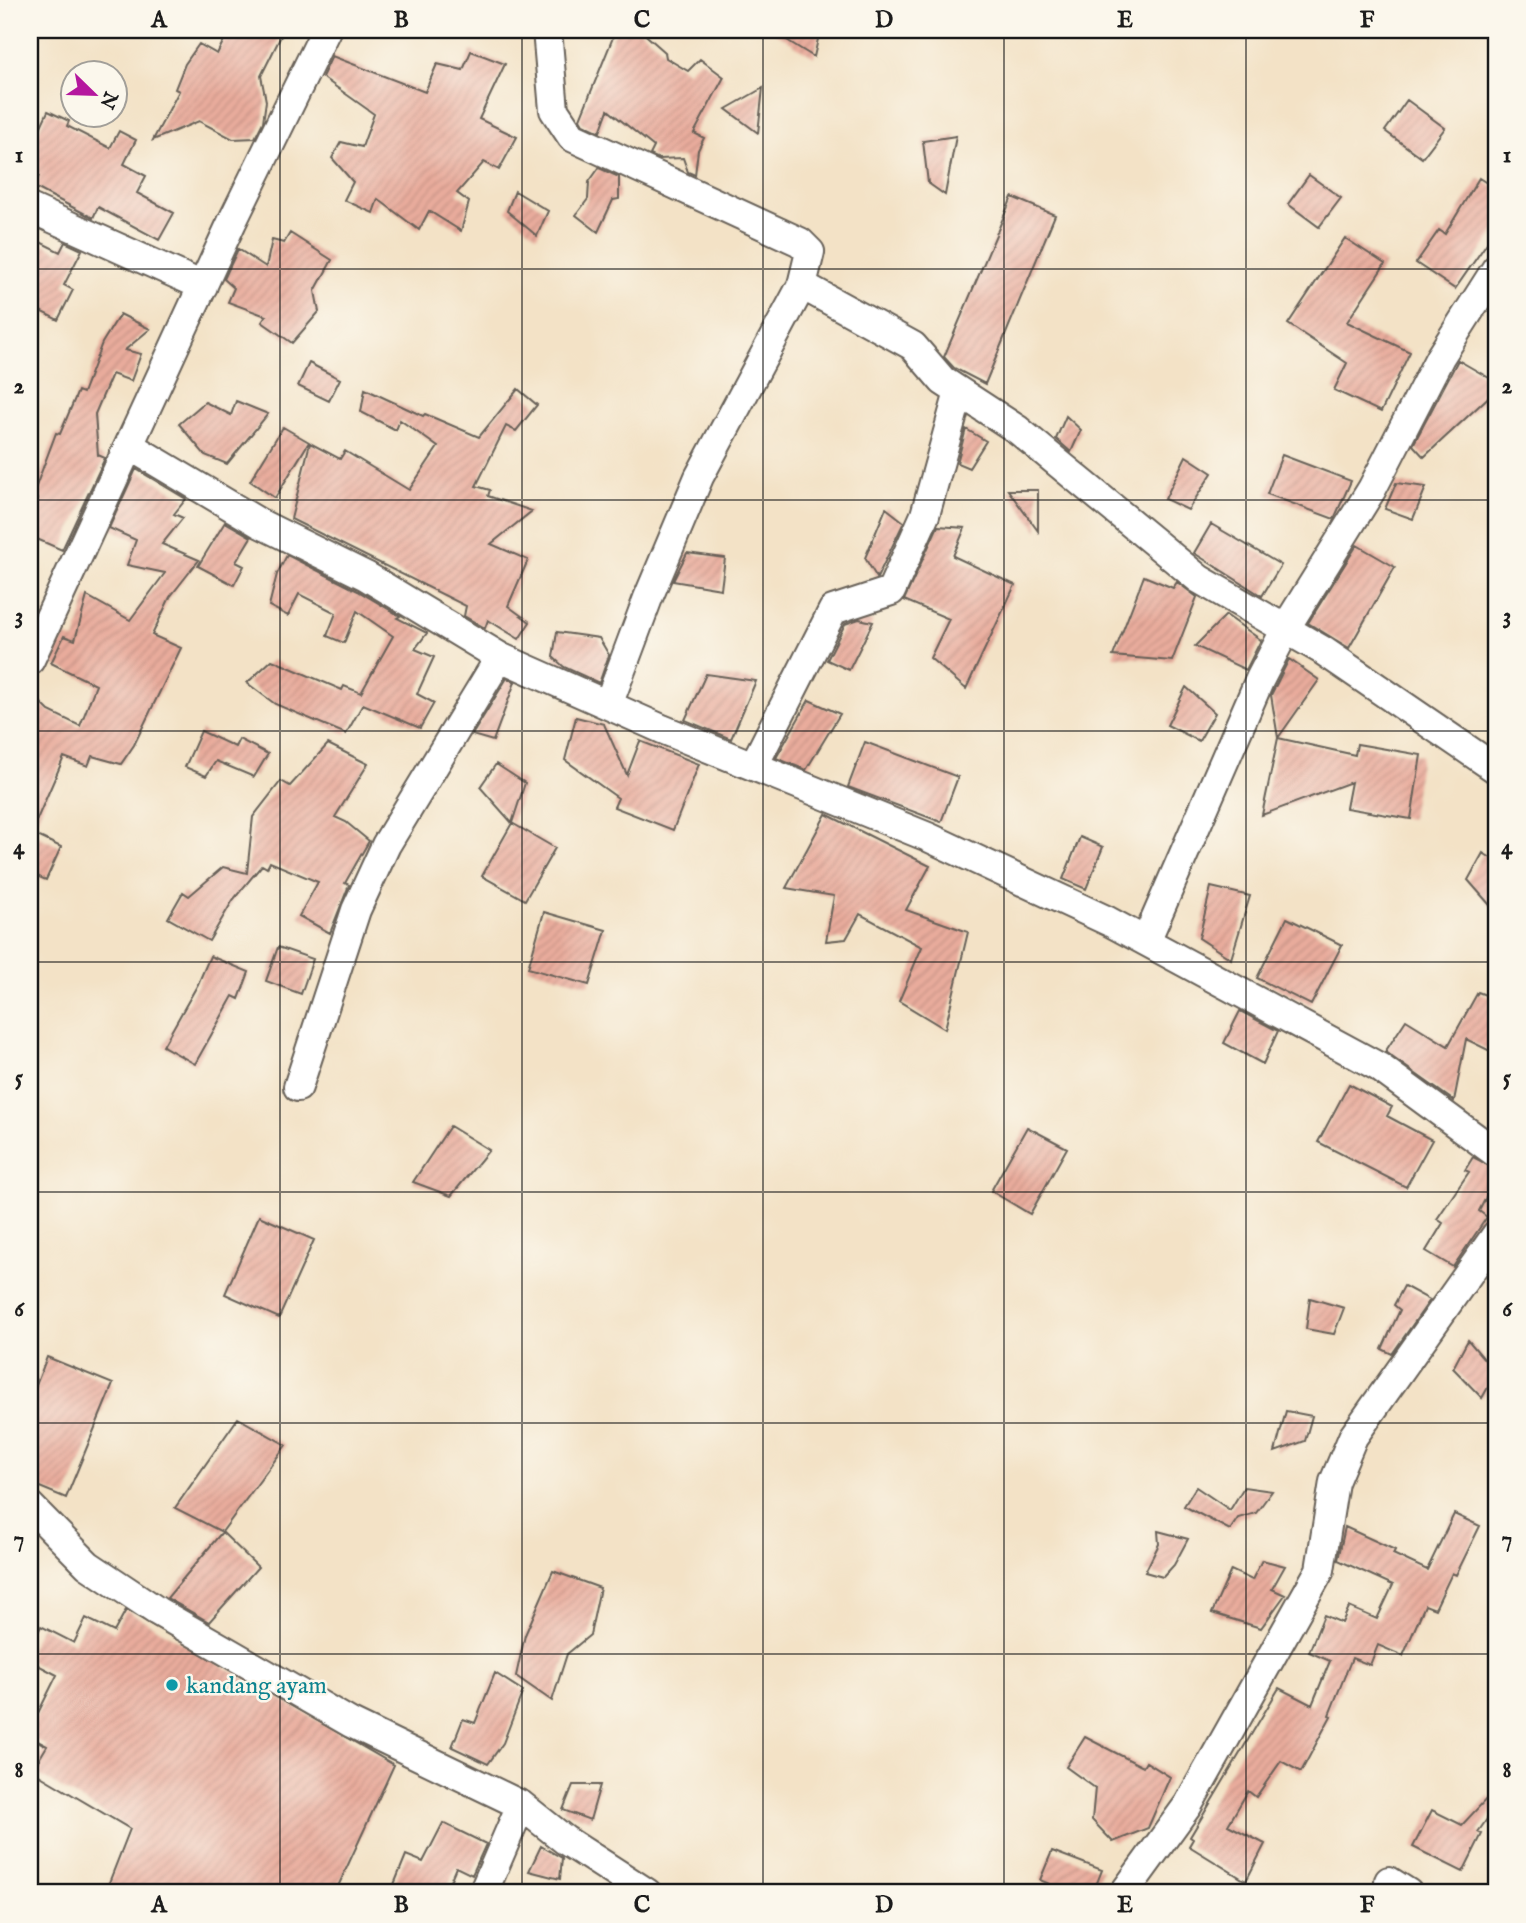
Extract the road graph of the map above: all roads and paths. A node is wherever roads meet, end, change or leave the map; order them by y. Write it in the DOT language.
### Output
graph roads {
  1 [pos="326,30"];
  2 [pos="547,30"];
  3 [pos="30,208"];
  4 [pos="1496,270"];
  5 [pos="802,285"];
  6 [pos="203,286"];
  7 [pos="959,392"];
  8 [pos="130,446"];
  9 [pos="1286,629"];
  10 [pos="500,657"];
  11 [pos="30,660"];
  12 [pos="608,705"];
  13 [pos="754,765"];
  14 [pos="1496,769"];
  15 [pos="1146,941"];
  16 [pos="298,1087"];
  17 [pos="1496,1153"];
  18 [pos="1496,1236"];
  19 [pos="30,1506"];
  20 [pos="521,1805"];
  21 [pos="483,1893"];
  22 [pos="647,1893"];
  23 [pos="1124,1893"];
  1 -- 6 [label="street"];
  2 -- 5 [label="street"];
  3 -- 6 [label="street"];
  4 -- 9 [label="street"];
  5 -- 7 [label="street"];
  5 -- 12 [label="street"];
  6 -- 8 [label="street"];
  7 -- 9 [label="street"];
  7 -- 13 [label="street"];
  8 -- 10 [label="street"];
  8 -- 11 [label="street"];
  9 -- 14 [label="street"];
  9 -- 15 [label="street"];
  10 -- 12 [label="street"];
  10 -- 16 [label="street"];
  12 -- 13 [label="street"];
  13 -- 15 [label="street"];
  15 -- 17 [label="street"];
  18 -- 23 [label="street"];
  19 -- 20 [label="street"];
  20 -- 21 [label="street"];
  20 -- 22 [label="street"];
}
